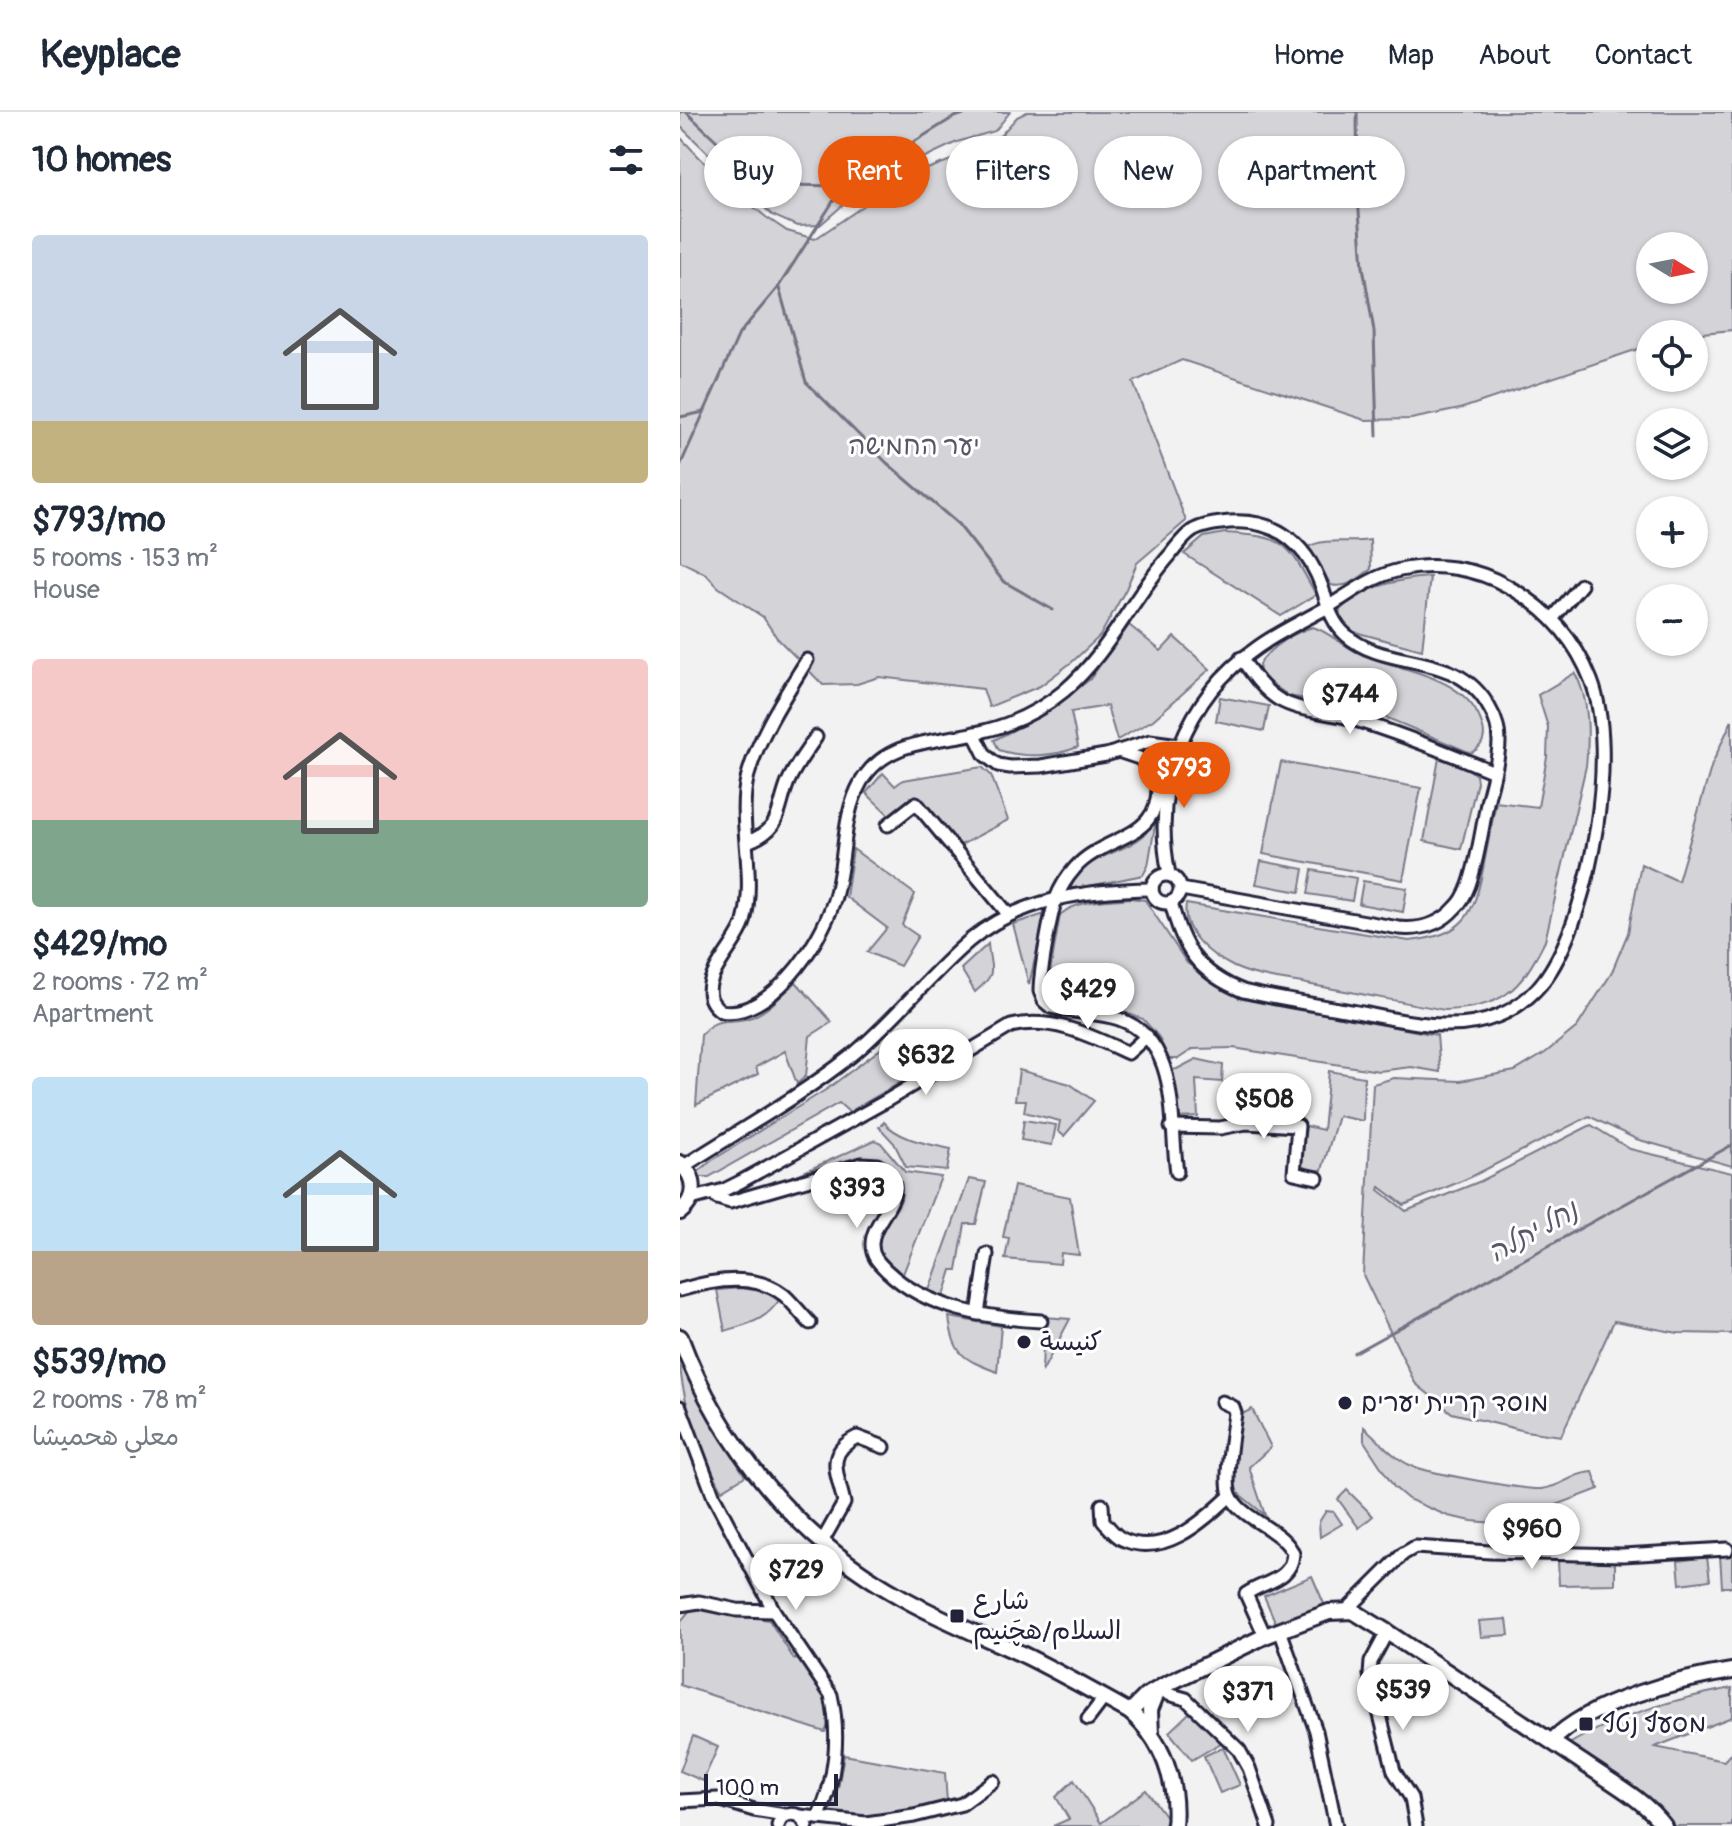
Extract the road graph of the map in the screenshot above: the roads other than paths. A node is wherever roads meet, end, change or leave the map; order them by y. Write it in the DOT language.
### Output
graph roads {
  1 [pos="1581,585"];
  2 [pos="1328,607"];
  3 [pos="1553,618"];
  4 [pos="1241,658"];
  5 [pos="807,660"];
  6 [pos="974,733"];
  7 [pos="816,737"];
  8 [pos="1179,745"];
  9 [pos="1118,751"];
  10 [pos="1494,772"];
  11 [pos="888,825"];
  12 [pos="747,842"];
  13 [pos="1169,874"];
  14 [pos="1152,889"];
  15 [pos="1181,889"];
  16 [pos="1056,899"];
  17 [pos="1171,902"];
  18 [pos="1009,915"];
  19 [pos="1147,1036"];
  20 [pos="1171,1127"];
  21 [pos="682,1165"];
  22 [pos="1177,1172"];
  23 [pos="1317,1178"];
  24 [pos="714,1193"];
  25 [pos="691,1199"];
  26 [pos="680,1212"];
  27 [pos="987,1254"];
  28 [pos="680,1290"];
  29 [pos="978,1314"];
  30 [pos="1041,1321"];
  31 [pos="810,1323"];
  32 [pos="680,1337"];
  33 [pos="1222,1402"];
  34 [pos="680,1407"];
  35 [pos="684,1430"];
  36 [pos="884,1447"];
  37 [pos="1230,1496"];
  38 [pos="1102,1505"];
  39 [pos="823,1540"];
  40 [pos="1727,1549"];
  41 [pos="680,1605"];
  42 [pos="1347,1610"];
  43 [pos="774,1611"];
  44 [pos="1280,1630"];
  45 [pos="1387,1632"];
  46 [pos="1265,1636"];
  47 [pos="1732,1671"];
  48 [pos="1160,1687"];
  49 [pos="1104,1698"];
  50 [pos="1130,1712"];
  51 [pos="1088,1719"];
  52 [pos="1151,1736"];
  53 [pos="1552,1741"];
  54 [pos="993,1781"];
  55 [pos="680,1801"];
  56 [pos="754,1810"];
  57 [pos="785,1815"];
  58 [pos="803,1821"];
  59 [pos="819,1822"];
  60 [pos="776,1826"];
  61 [pos="1174,1826"];
  62 [pos="1269,1826"];
  63 [pos="1336,1826"];
  64 [pos="1416,1826"];
  65 [pos="1664,1826"];
  1 -- 3 [label="street"];
  2 -- 3 [label="street"];
  2 -- 4 [label="street"];
  2 -- 6 [label="street"];
  2 -- 10 [label="street"];
  3 -- 17 [label="street"];
  4 -- 8 [label="street"];
  4 -- 10 [label="street"];
  5 -- 12 [label="street"];
  6 -- 9 [label="street"];
  6 -- 12 [label="street"];
  7 -- 12 [label="street"];
  8 -- 9 [label="street"];
  8 -- 13 [label="street"];
  9 -- 16 [label="street"];
  10 -- 15 [label="street"];
  11 -- 18 [label="street"];
  13 -- 14 [label="street"];
  13 -- 15 [label="street"];
  14 -- 16 [label="street"];
  14 -- 17 [label="street"];
  15 -- 17 [label="street"];
  16 -- 18 [label="street"];
  16 -- 19 [label="street"];
  18 -- 21 [label="street"];
  19 -- 20 [label="street"];
  19 -- 24 [label="street"];
  20 -- 22 [label="street"];
  20 -- 23 [label="street"];
  21 -- 25 [label="main road"];
  24 -- 25 [label="street"];
  24 -- 29 [label="street"];
  25 -- 26 [label="main road"];
  27 -- 29 [label="street"];
  28 -- 31 [label="street"];
  29 -- 30 [label="street"];
  32 -- 39 [label="main road"];
  33 -- 37 [label="street"];
  34 -- 35 [label="street"];
  35 -- 43 [label="street"];
  36 -- 39 [label="street"];
  37 -- 38 [label="street"];
  37 -- 46 [label="street"];
  39 -- 49 [label="main road"];
  40 -- 42 [label="street"];
  41 -- 43 [label="street"];
  42 -- 44 [label="main road"];
  42 -- 45 [label="main road"];
  43 -- 59 [label="street"];
  44 -- 46 [label="main road"];
  44 -- 63 [label="street"];
  45 -- 53 [label="main road"];
  45 -- 64 [label="street"];
  46 -- 48 [label="main road"];
  47 -- 53 [label="main road"];
  48 -- 50 [label="main road"];
  48 -- 52 [label="main road"];
  48 -- 62 [label="street"];
  49 -- 50 [label="main road"];
  49 -- 51 [label="street"];
  50 -- 52 [label="main road"];
  52 -- 61 [label="main road"];
  53 -- 65 [label="main road"];
  54 -- 59 [label="street"];
  55 -- 56 [label="street"];
  56 -- 57 [label="street"];
  56 -- 60 [label="street"];
  57 -- 58 [label="street"];
  57 -- 60 [label="street"];
  58 -- 59 [label="street"];
}
